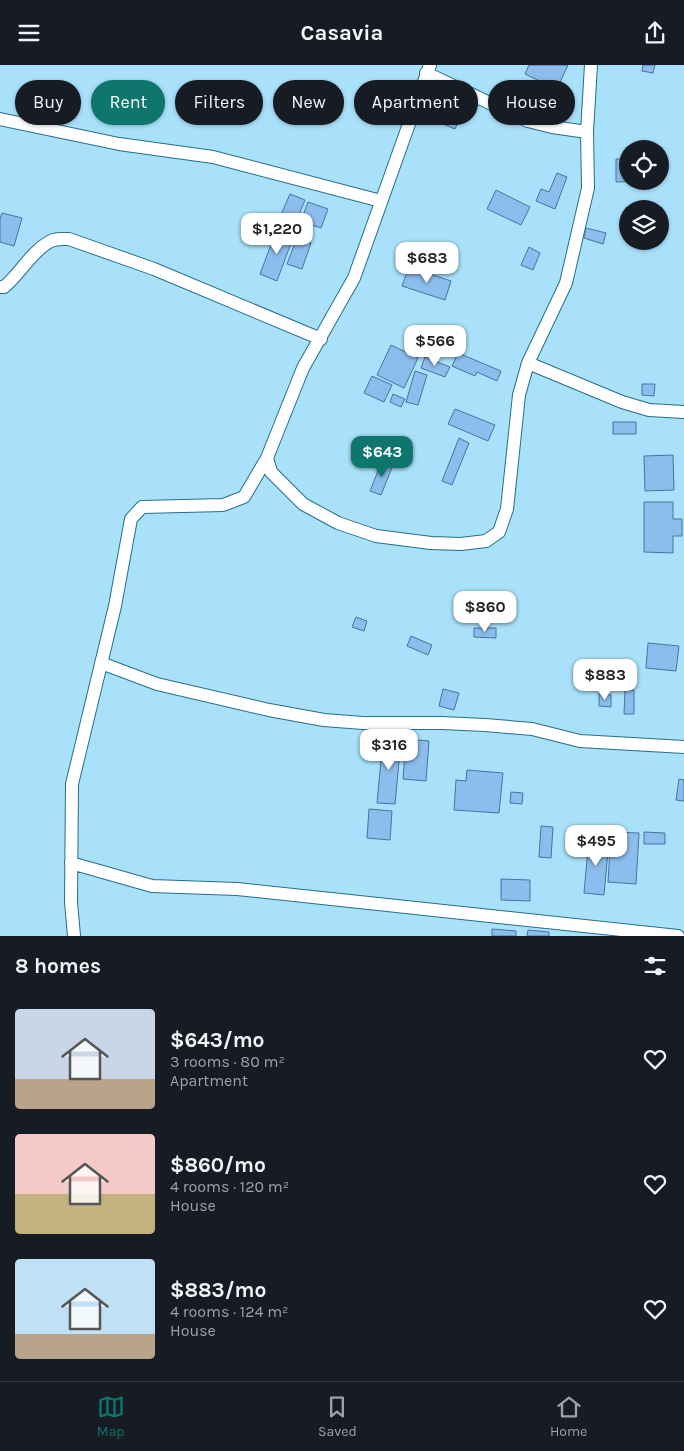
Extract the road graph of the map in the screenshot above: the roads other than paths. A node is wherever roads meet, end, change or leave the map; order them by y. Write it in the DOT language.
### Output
graph roads {
  1 [pos="591,65"];
  2 [pos="428,69"];
  3 [pos="0,119"];
  4 [pos="587,132"];
  5 [pos="382,201"];
  6 [pos="0,287"];
  7 [pos="321,339"];
  8 [pos="528,363"];
  9 [pos="684,412"];
  10 [pos="267,458"];
  11 [pos="101,663"];
  12 [pos="684,747"];
  13 [pos="71,863"];
  14 [pos="74,936"];
  15 [pos="678,936"];
  1 -- 4 [label="street"];
  2 -- 4 [label="street"];
  2 -- 5 [label="street"];
  3 -- 5 [label="street"];
  4 -- 8 [label="street"];
  5 -- 7 [label="street"];
  6 -- 7 [label="street"];
  7 -- 10 [label="street"];
  8 -- 9 [label="street"];
  8 -- 10 [label="street"];
  10 -- 11 [label="street"];
  11 -- 12 [label="street"];
  11 -- 13 [label="street"];
  13 -- 14 [label="street"];
  13 -- 15 [label="street"];
}
